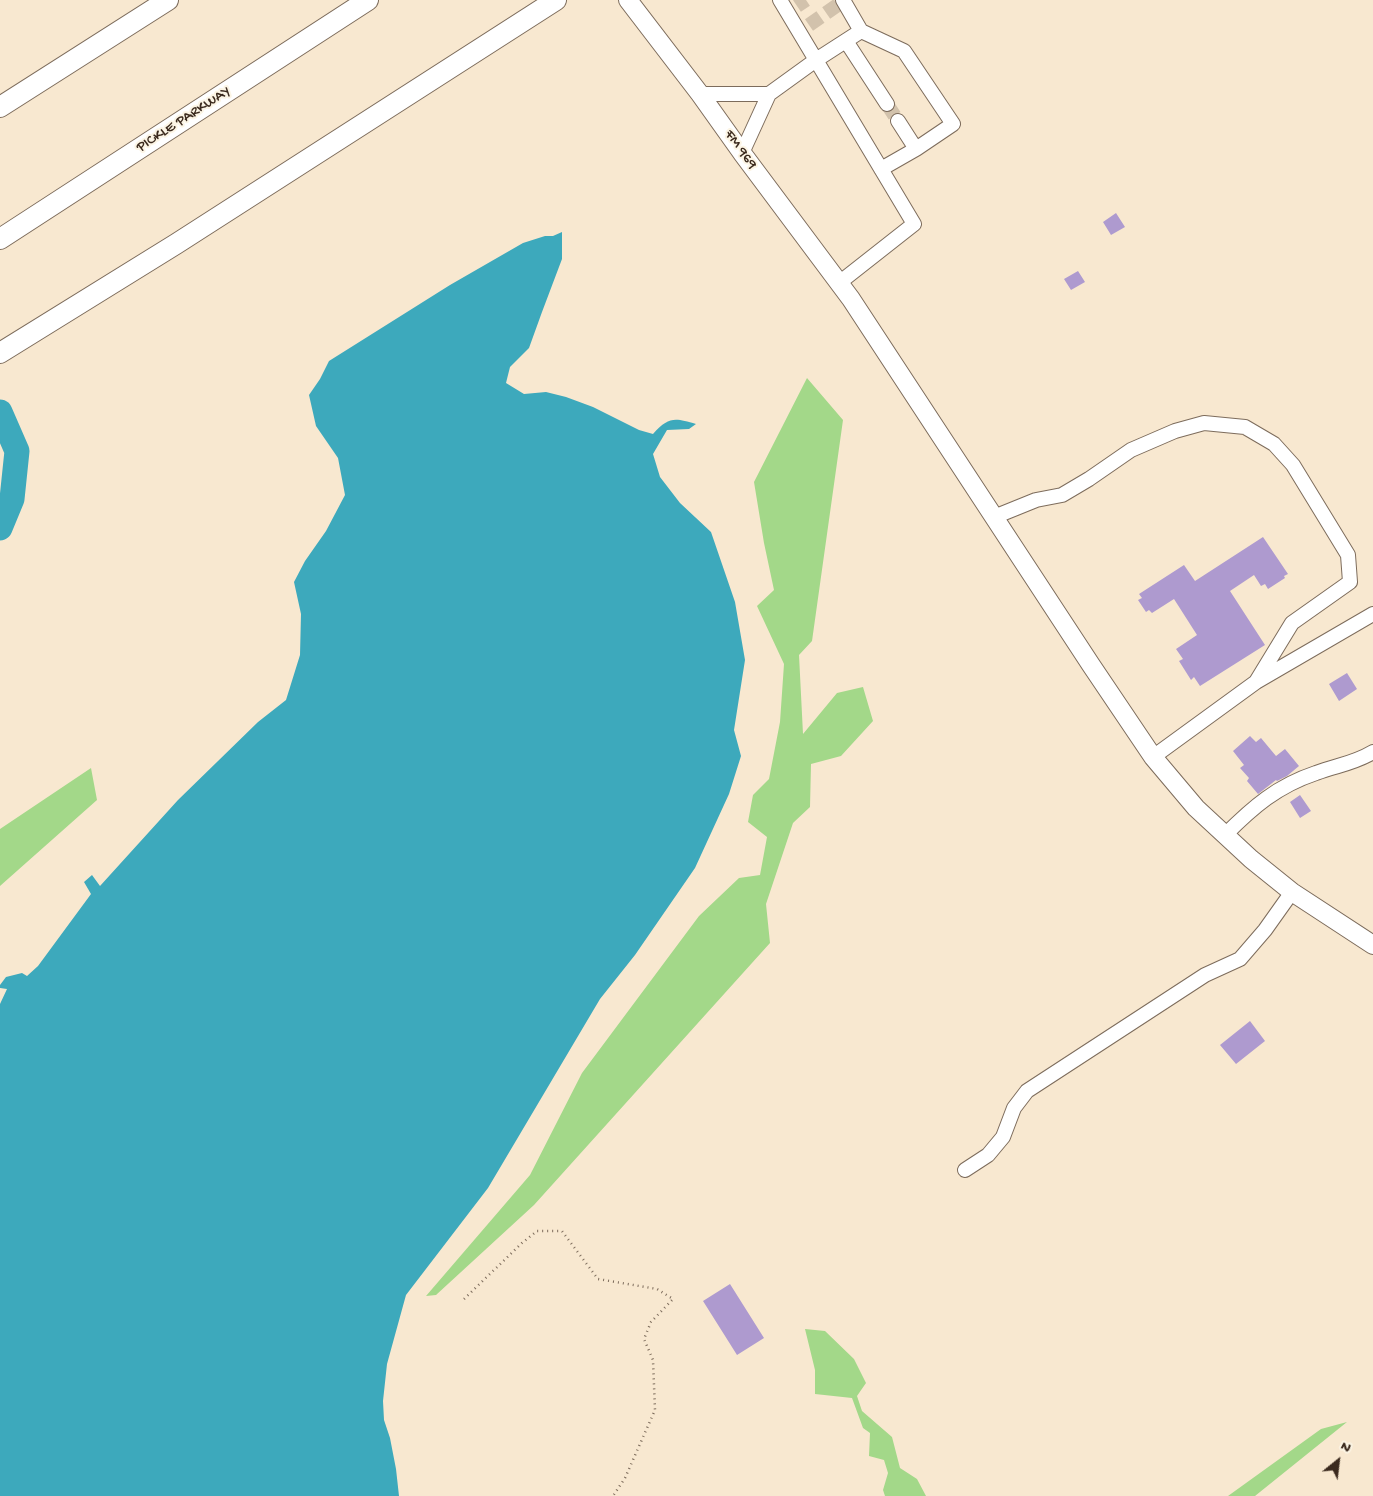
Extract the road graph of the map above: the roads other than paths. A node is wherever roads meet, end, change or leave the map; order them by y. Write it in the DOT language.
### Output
graph roads {
  1 [pos="168,0"];
  2 [pos="368,0"];
  3 [pos="556,0"];
  4 [pos="628,0"];
  5 [pos="780,0"];
  6 [pos="842,2"];
  7 [pos="861,31"];
  8 [pos="846,41"];
  9 [pos="816,60"];
  10 [pos="700,94"];
  11 [pos="769,94"];
  12 [pos="887,104"];
  13 [pos="0,107"];
  14 [pos="898,121"];
  15 [pos="916,149"];
  16 [pos="742,153"];
  17 [pos="882,169"];
  18 [pos="0,239"];
  19 [pos="839,283"];
  20 [pos="0,353"];
  21 [pos="994,517"];
  22 [pos="1373,614"];
  23 [pos="1256,682"];
  24 [pos="1373,752"];
  25 [pos="1153,757"];
  26 [pos="1225,835"];
  27 [pos="1292,892"];
  28 [pos="1373,945"];
  29 [pos="965,1170"];
  1 -- 13 [label="highway"];
  2 -- 18 [label="highway, PICKLE PARKWAY"];
  3 -- 20 [label="highway"];
  4 -- 10 [label="main road, FM 969 / FM 969"];
  5 -- 9 [label="lane"];
  6 -- 7 [label="lane"];
  7 -- 8 [label="lane"];
  7 -- 15 [label="lane"];
  8 -- 9 [label="lane"];
  8 -- 12 [label="lane"];
  9 -- 11 [label="lane"];
  9 -- 17 [label="lane"];
  10 -- 11 [label="lane"];
  10 -- 16 [label="main road, FM 969 / FM 969"];
  11 -- 16 [label="lane"];
  14 -- 15 [label="lane"];
  15 -- 17 [label="lane"];
  16 -- 19 [label="main road, FM 969 / FM 969"];
  17 -- 19 [label="lane"];
  19 -- 21 [label="main road, FM 969 / FM 969"];
  21 -- 23 [label="lane"];
  21 -- 25 [label="main road, FM 969"];
  22 -- 23 [label="lane"];
  23 -- 25 [label="lane"];
  24 -- 26 [label="lane"];
  25 -- 26 [label="main road, FM 969"];
  26 -- 27 [label="main road, FM 969"];
  27 -- 28 [label="main road, FM 969"];
  27 -- 29 [label="lane"];
}
